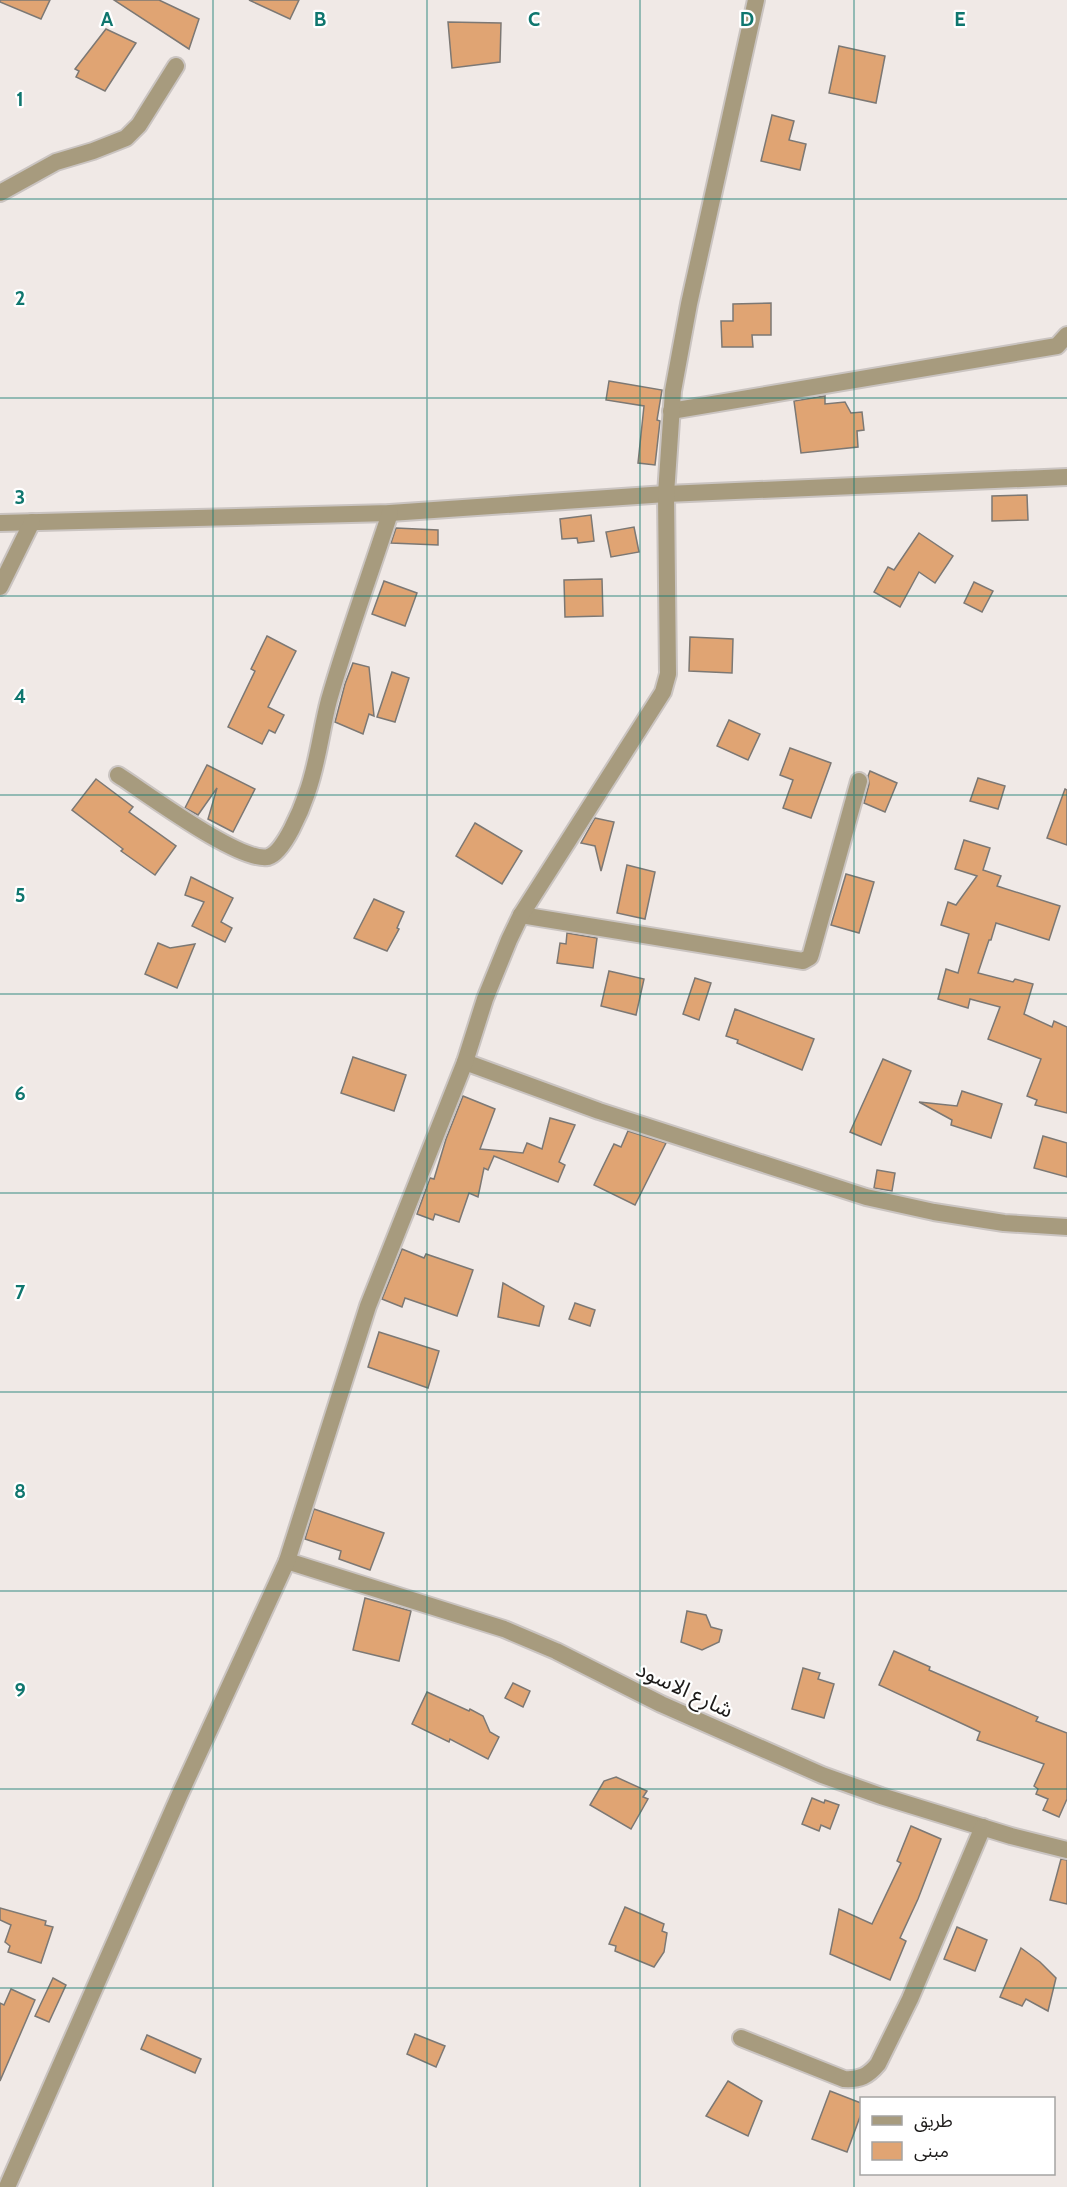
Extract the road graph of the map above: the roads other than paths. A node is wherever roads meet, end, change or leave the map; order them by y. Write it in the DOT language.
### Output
graph roads {
  1 [pos="756,0"];
  2 [pos="176,66"];
  3 [pos="0,193"];
  4 [pos="1067,335"];
  5 [pos="671,411"];
  6 [pos="1067,477"];
  7 [pos="666,494"];
  8 [pos="390,513"];
  9 [pos="32,522"];
  10 [pos="0,523"];
  11 [pos="0,587"];
  12 [pos="118,775"];
  13 [pos="860,781"];
  14 [pos="521,915"];
  15 [pos="465,1062"];
  16 [pos="1067,1227"];
  17 [pos="287,1561"];
  18 [pos="983,1827"];
  19 [pos="1067,1850"];
  20 [pos="741,2038"];
  21 [pos="7,2187"];
  1 -- 5 [label="street"];
  2 -- 3 [label="street"];
  4 -- 5 [label="street"];
  5 -- 7 [label="street"];
  6 -- 7 [label="street"];
  7 -- 8 [label="street"];
  7 -- 14 [label="street"];
  8 -- 9 [label="street"];
  8 -- 12 [label="street"];
  9 -- 10 [label="street"];
  9 -- 11 [label="street"];
  13 -- 14 [label="street"];
  14 -- 15 [label="street"];
  15 -- 16 [label="street"];
  15 -- 17 [label="street"];
  17 -- 18 [label="street, شارع الاسود"];
  17 -- 21 [label="street"];
  18 -- 19 [label="street, شارع الاسود"];
  18 -- 20 [label="street"];
}
